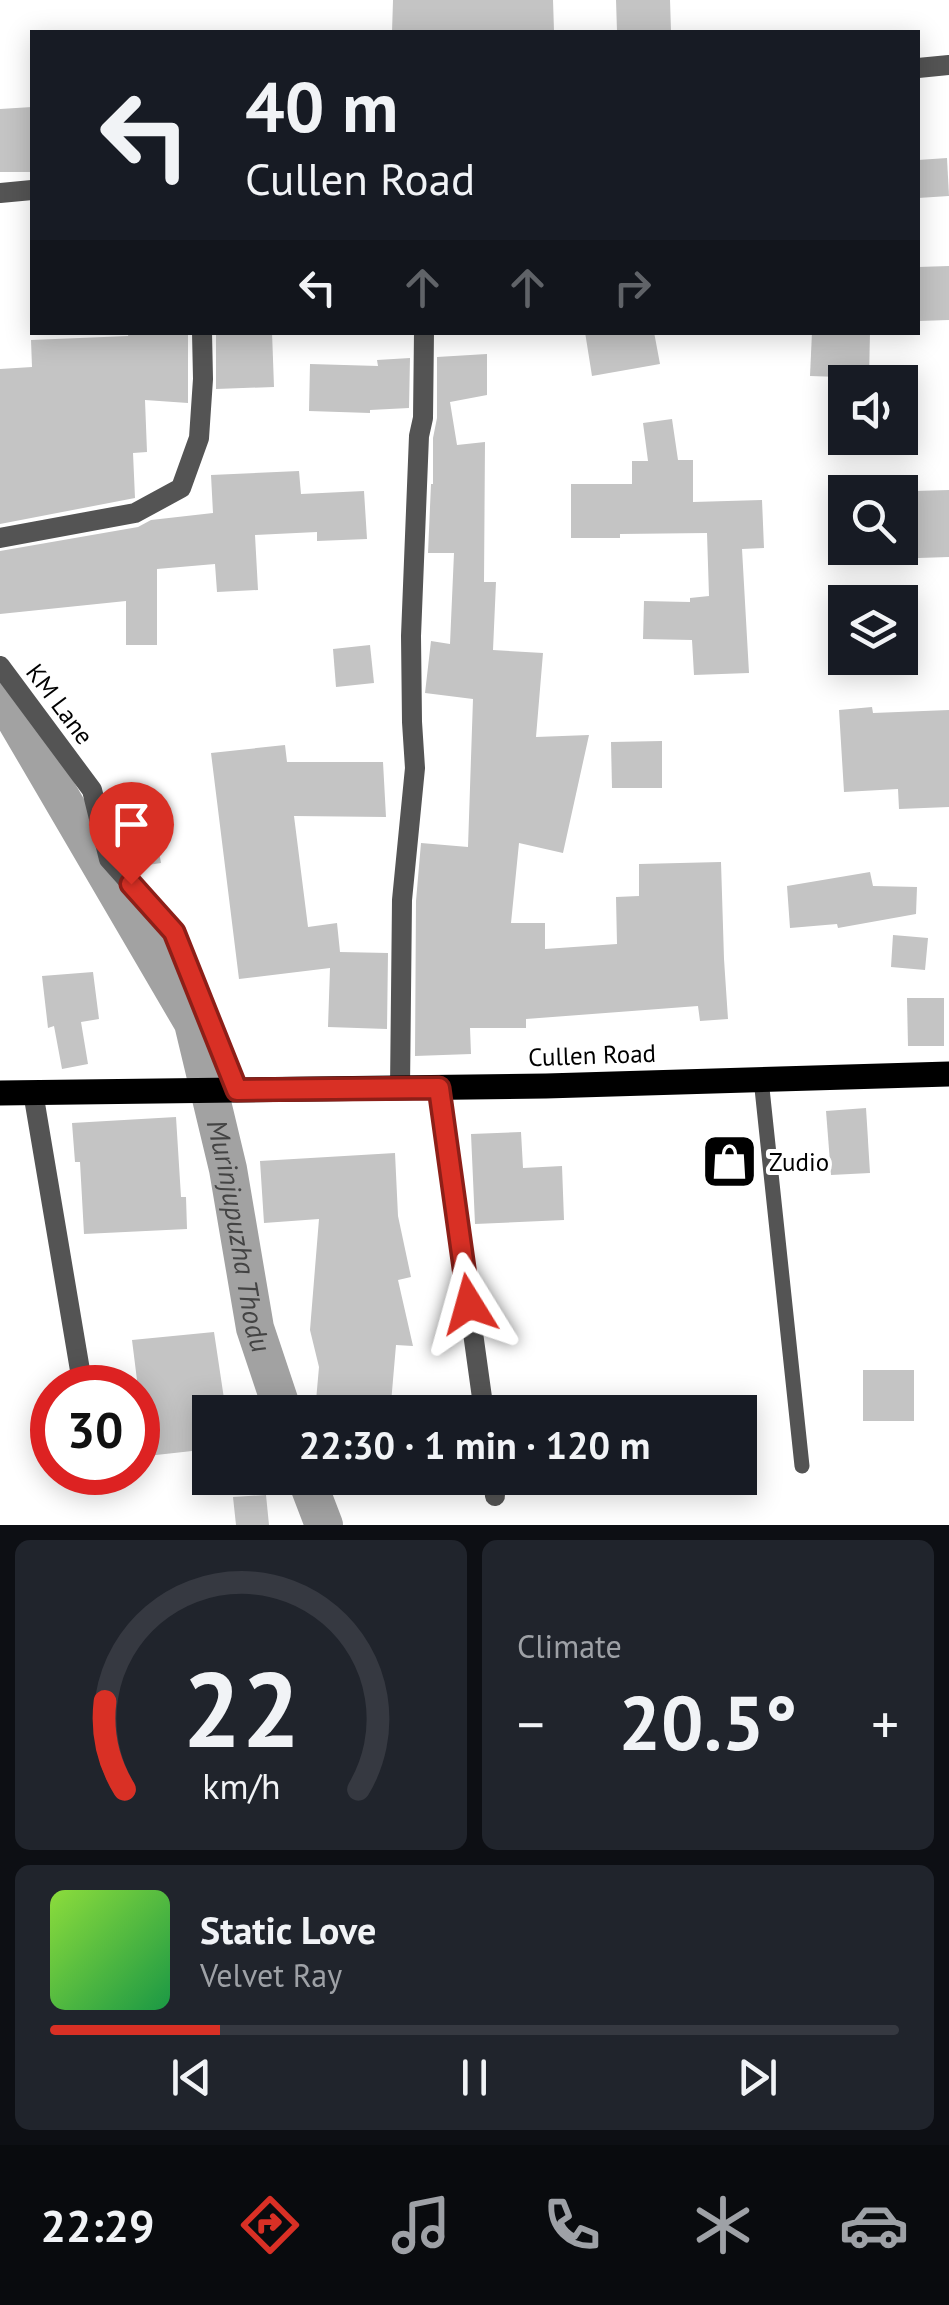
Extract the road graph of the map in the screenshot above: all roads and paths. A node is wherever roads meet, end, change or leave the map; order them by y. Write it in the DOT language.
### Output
graph roads {
  1 [pos="949,65"];
  2 [pos="920,68"];
  3 [pos="30,190"];
  4 [pos="0,193"];
  5 [pos="202,335"];
  6 [pos="424,335"];
  7 [pos="0,538"];
  8 [pos="0,666"];
  9 [pos="949,1074"];
  10 [pos="760,1079"];
  11 [pos="439,1088"];
  12 [pos="400,1089"];
  13 [pos="237,1090"];
  14 [pos="33,1092"];
  15 [pos="0,1093"];
  16 [pos="80,1365"];
  17 [pos="482,1395"];
  18 [pos="802,1466"];
  1 -- 2 [label="street"];
  3 -- 4 [label="street"];
  5 -- 7 [label="street"];
  6 -- 12 [label="street"];
  8 -- 13 [label="street, KM Lane"];
  9 -- 10 [label="main road, Cullen Road"];
  10 -- 11 [label="main road, Cullen Road"];
  10 -- 18 [label="lane"];
  11 -- 12 [label="main road, Cullen Road"];
  11 -- 17 [label="street"];
  12 -- 13 [label="main road, Cullen Road"];
  13 -- 14 [label="main road, Cullen Road"];
  14 -- 15 [label="main road"];
  14 -- 16 [label="street"];
}
